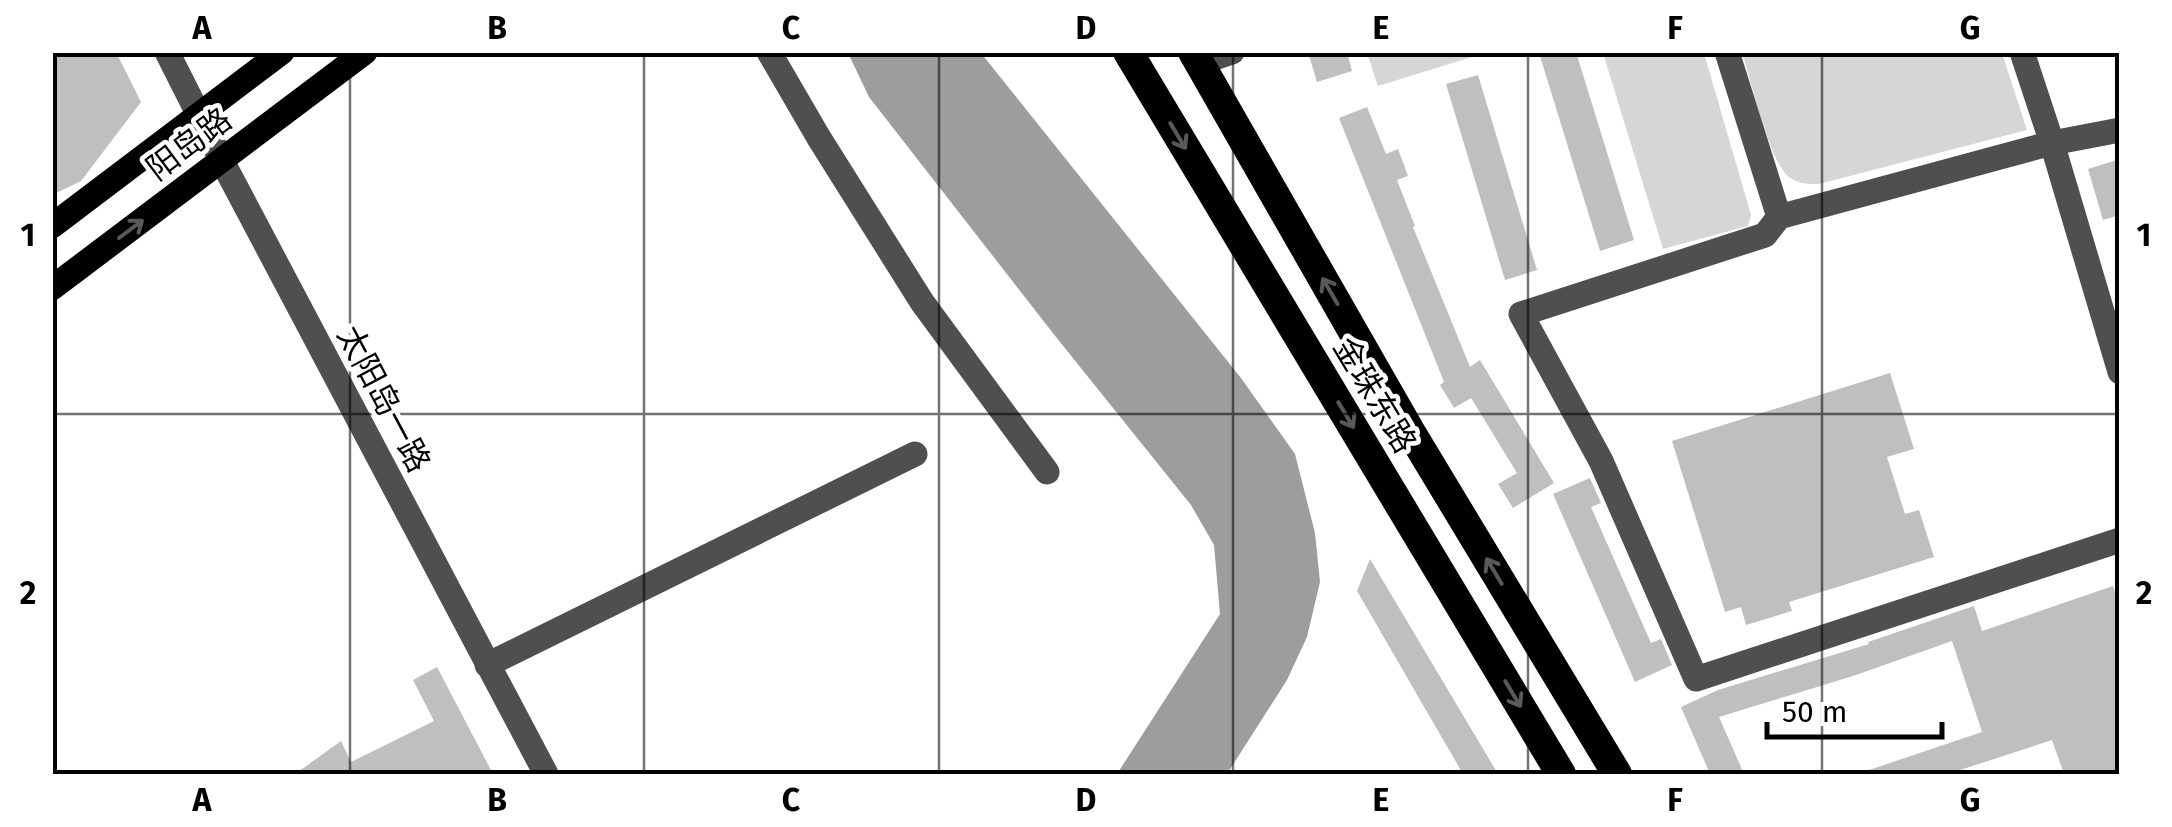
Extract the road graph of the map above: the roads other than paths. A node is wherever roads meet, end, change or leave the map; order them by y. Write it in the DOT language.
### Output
graph roads {
  1 [pos="167,52"];
  2 [pos="282,52"];
  3 [pos="365,52"];
  4 [pos="769,52"];
  5 [pos="1128,52"];
  6 [pos="1232,52"];
  7 [pos="1727,52"];
  8 [pos="2022,52"];
  9 [pos="1196,58"];
  10 [pos="199,116"];
  11 [pos="2120,130"];
  12 [pos="2052,143"];
  13 [pos="222,161"];
  14 [pos="1779,217"];
  15 [pos="52,226"];
  16 [pos="52,288"];
  17 [pos="2120,372"];
  18 [pos="915,454"];
  19 [pos="1047,472"];
  20 [pos="2120,540"];
  21 [pos="488,665"];
  22 [pos="546,774"];
  23 [pos="1562,774"];
  24 [pos="1617,774"];
  1 -- 10 [label="street, 太阳岛一路"];
  2 -- 10 [label="main road, 阳岛路"];
  3 -- 13 [label="main road, 阳岛路"];
  4 -- 19 [label="street"];
  5 -- 23 [label="highway, 金珠东路, one-way"];
  6 -- 9 [label="street"];
  7 -- 14 [label="street"];
  8 -- 12 [label="street"];
  24 -- 9 [label="highway, 金珠东路, one-way"];
  10 -- 13 [label="street, 太阳岛一路"];
  10 -- 15 [label="main road, 阳岛路"];
  11 -- 12 [label="street"];
  12 -- 14 [label="street"];
  12 -- 17 [label="street"];
  16 -- 13 [label="main road, 阳岛路, one-way"];
  13 -- 21 [label="street, 太阳岛一路"];
  14 -- 20 [label="street"];
  18 -- 21 [label="street"];
  21 -- 22 [label="street, 太阳岛一路"];
}
